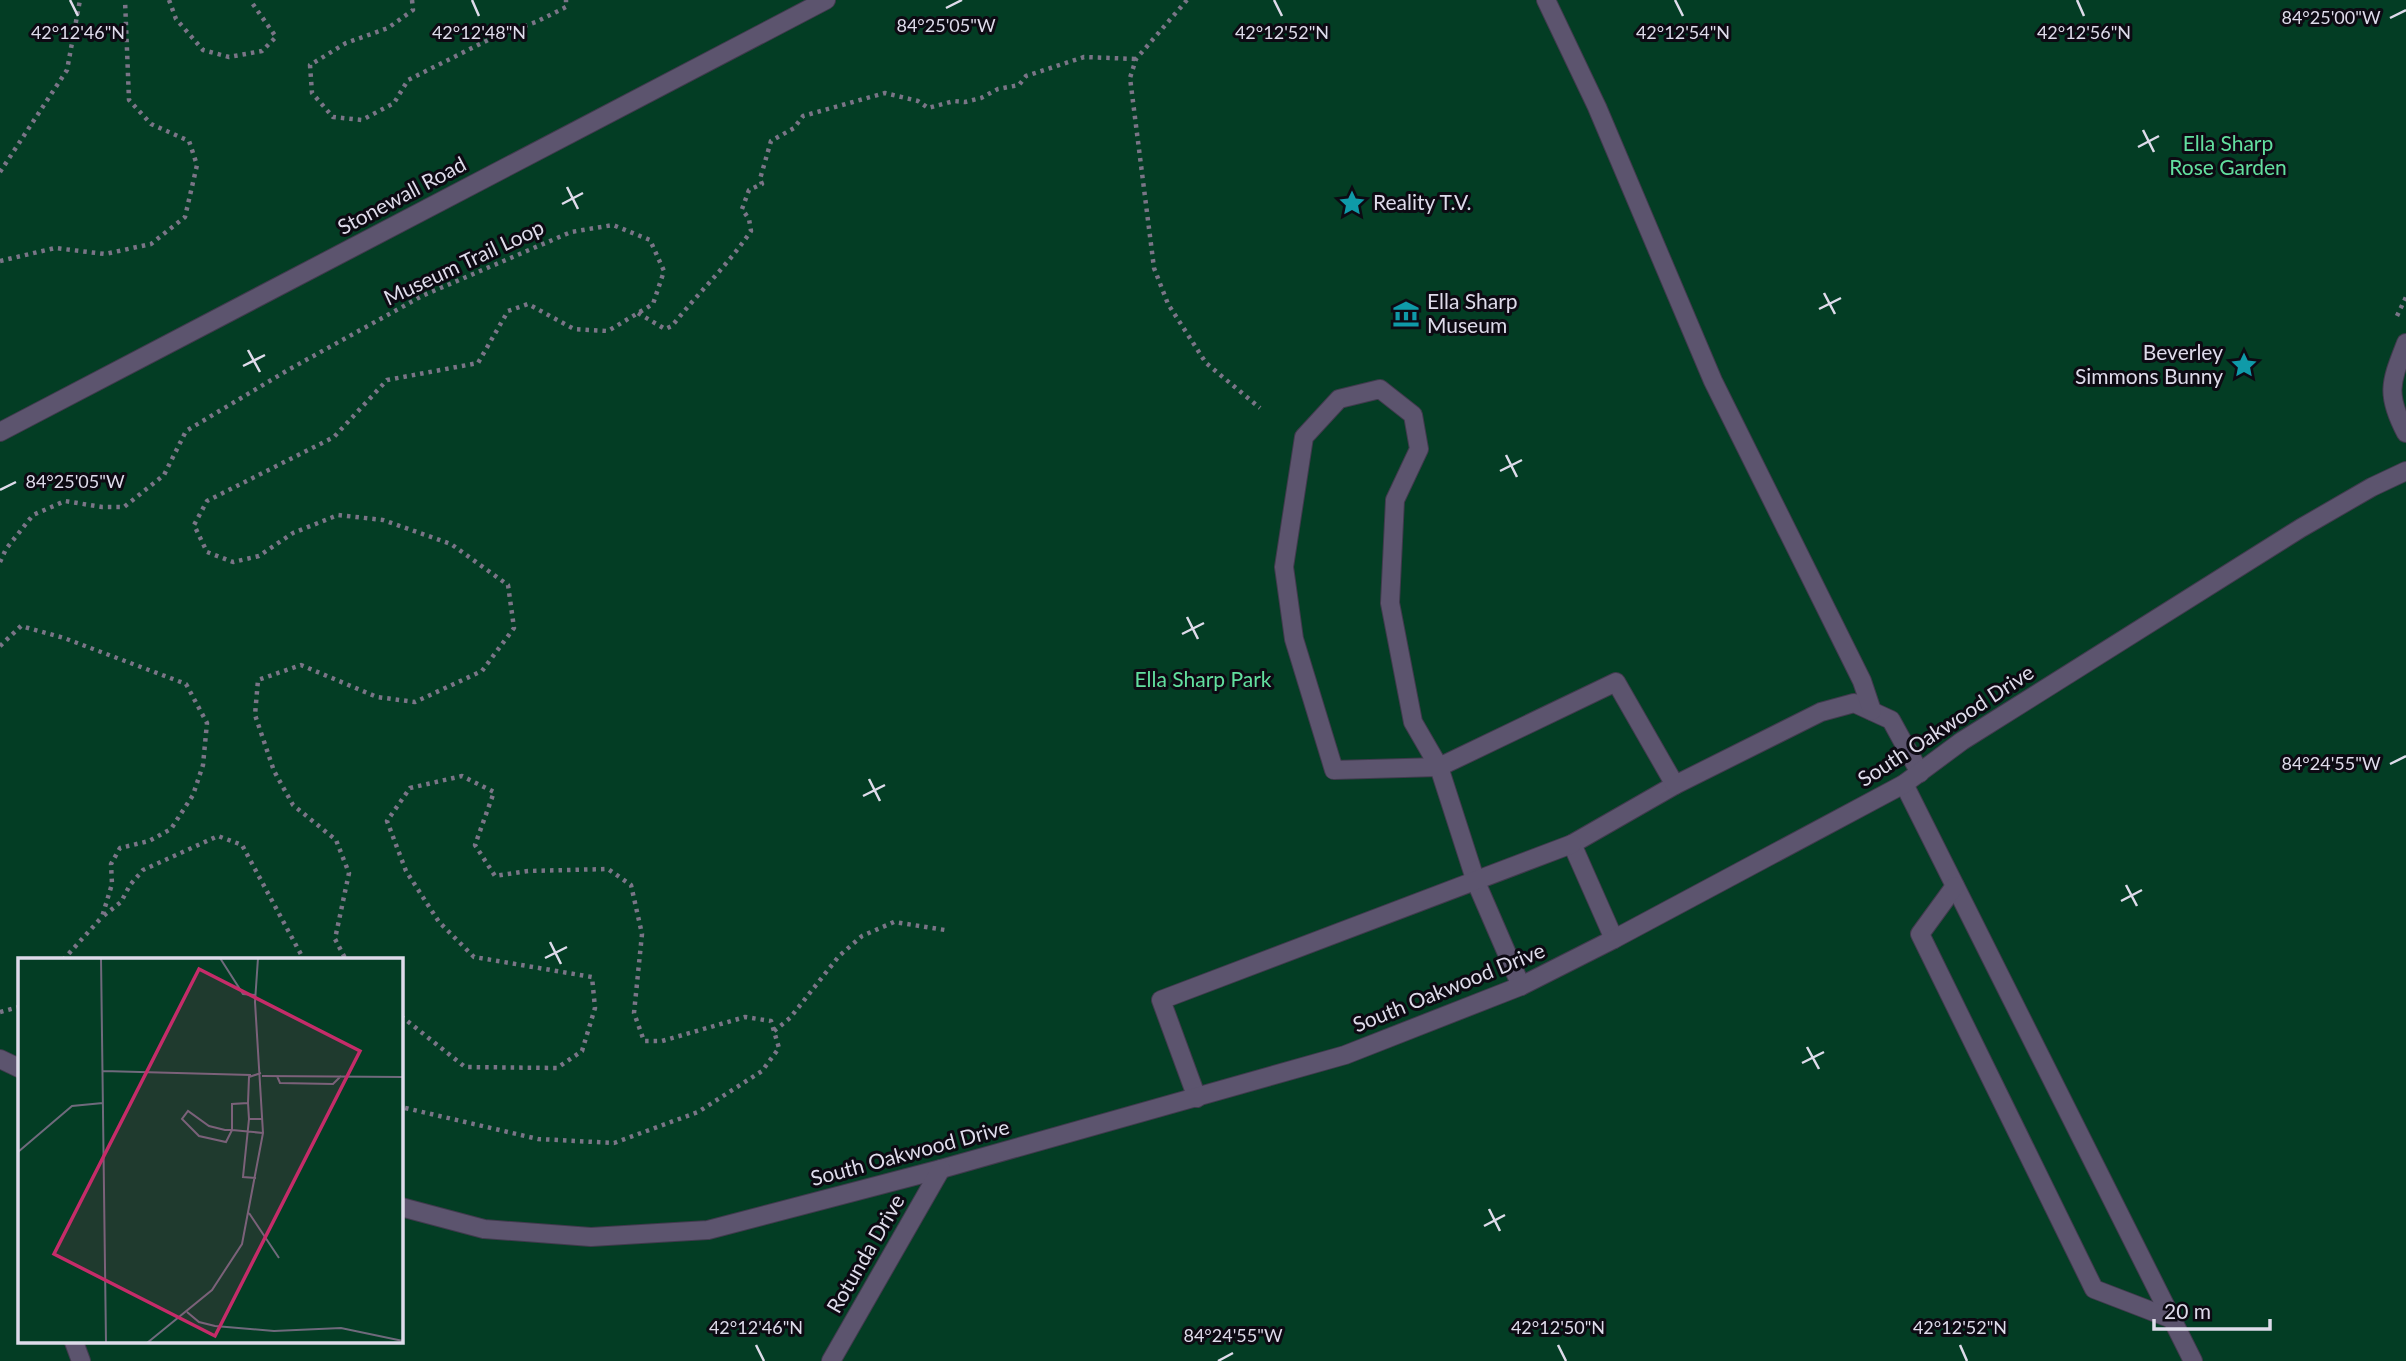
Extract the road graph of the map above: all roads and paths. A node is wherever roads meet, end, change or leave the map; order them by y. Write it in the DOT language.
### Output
graph roads {
  1 [pos="80,0"];
  2 [pos="125,0"];
  3 [pos="169,0"];
  4 [pos="250,0"];
  5 [pos="412,0"];
  6 [pos="566,0"];
  7 [pos="826,0"];
  8 [pos="1187,0"];
  9 [pos="1546,0"];
  10 [pos="1136,59"];
  11 [pos="0,173"];
  12 [pos="0,261"];
  13 [pos="638,313"];
  14 [pos="2406,343"];
  15 [pos="1260,408"];
  16 [pos="0,432"];
  17 [pos="2406,433"];
  18 [pos="2406,471"];
  19 [pos="0,562"];
  20 [pos="0,646"];
  21 [pos="1872,712"];
  22 [pos="1439,767"];
  23 [pos="1920,773"];
  24 [pos="1904,784"];
  25 [pos="1675,785"];
  26 [pos="1572,844"];
  27 [pos="1476,881"];
  28 [pos="1955,886"];
  29 [pos="102,917"];
  30 [pos="945,930"];
  31 [pos="1614,939"];
  32 [pos="65,958"];
  33 [pos="303,958"];
  34 [pos="345,958"];
  35 [pos="1521,986"];
  36 [pos="18,1007"];
  37 [pos="0,1012"];
  38 [pos="402,1017"];
  39 [pos="774,1031"];
  40 [pos="0,1059"];
  41 [pos="18,1068"];
  42 [pos="1197,1098"];
  43 [pos="402,1107"];
  44 [pos="941,1169"];
  45 [pos="402,1207"];
  46 [pos="2172,1319"];
  47 [pos="75,1344"];
  48 [pos="81,1361"];
  49 [pos="831,1361"];
  50 [pos="2193,1361"];
  1 -- 11 [label="path"];
  2 -- 12 [label="path"];
  3 -- 4 [label="path"];
  5 -- 6 [label="path"];
  7 -- 16 [label="street, Stonewall Road"];
  8 -- 10 [label="path"];
  9 -- 21 [label="street"];
  10 -- 13 [label="path"];
  10 -- 15 [label="path"];
  13 -- 19 [label="path, Museum Trail Loop"];
  13 -- 34 [label="path, Museum Trail Loop"];
  14 -- 17 [label="street"];
  18 -- 23 [label="street, South Oakwood Drive"];
  20 -- 29 [label="path"];
  21 -- 23 [label="street"];
  21 -- 25 [label="street"];
  22 -- 22 [label="street"];
  22 -- 25 [label="street"];
  22 -- 27 [label="street"];
  23 -- 24 [label="street, South Oakwood Drive"];
  24 -- 28 [label="street"];
  24 -- 31 [label="street, South Oakwood Drive"];
  25 -- 26 [label="street"];
  26 -- 27 [label="street"];
  26 -- 31 [label="street"];
  27 -- 35 [label="street"];
  27 -- 42 [label="street"];
  28 -- 46 [label="street"];
  28 -- 46 [label="street"];
  29 -- 32 [label="path"];
  29 -- 33 [label="path"];
  30 -- 39 [label="path"];
  31 -- 35 [label="street, South Oakwood Drive"];
  35 -- 42 [label="street, South Oakwood Drive"];
  36 -- 37 [label="path"];
  38 -- 39 [label="path"];
  39 -- 43 [label="path"];
  40 -- 41 [label="street"];
  42 -- 44 [label="street, South Oakwood Drive"];
  44 -- 45 [label="street, South Oakwood Drive"];
  44 -- 49 [label="street, Rotunda Drive"];
  46 -- 50 [label="street"];
  47 -- 48 [label="street"];
}
